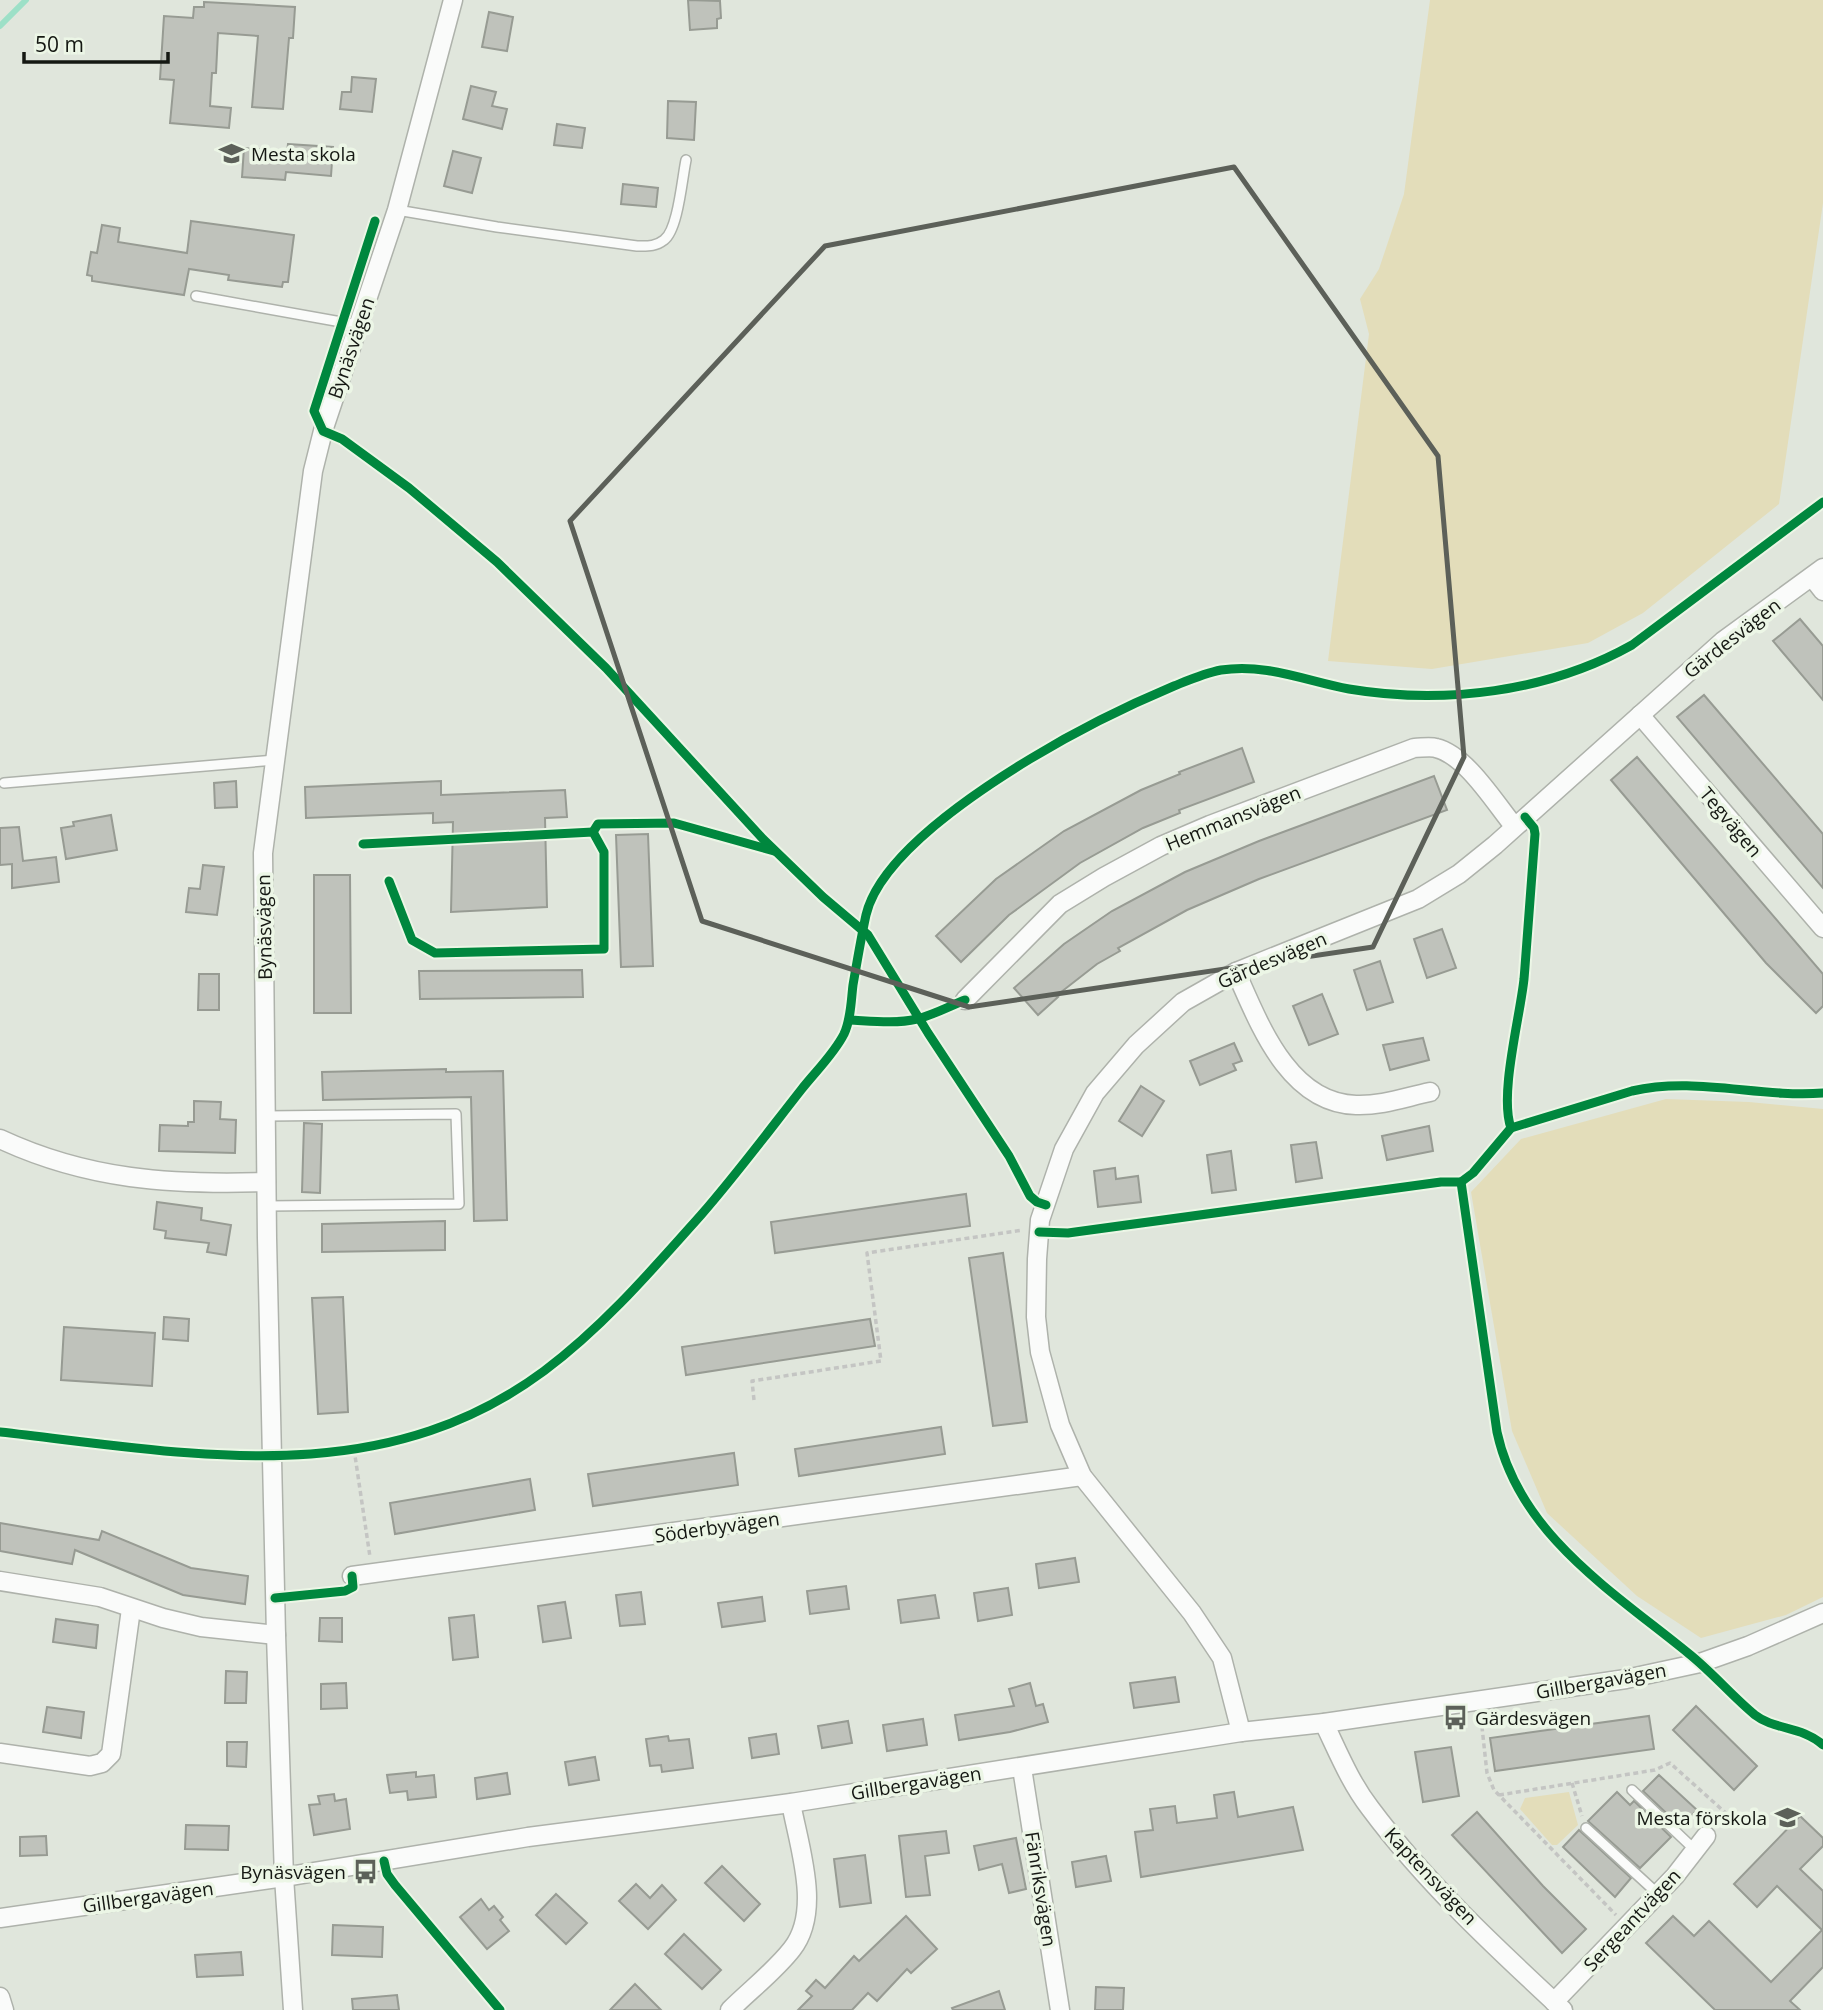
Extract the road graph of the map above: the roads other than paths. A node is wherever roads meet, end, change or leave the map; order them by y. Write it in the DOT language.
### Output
graph roads {
  1 [pos="453,0"];
  2 [pos="686,160"];
  3 [pos="397,210"];
  4 [pos="196,296"];
  5 [pos="358,324"];
  6 [pos="1819,578"];
  7 [pos="1640,715"];
  8 [pos="275,760"];
  9 [pos="4,783"];
  10 [pos="1514,826"];
  11 [pos="1823,928"];
  12 [pos="1236,972"];
  13 [pos="965,1000"];
  14 [pos="1430,1092"];
  15 [pos="266,1116"];
  16 [pos="0,1139"];
  17 [pos="266,1182"];
  18 [pos="267,1206"];
  19 [pos="1082,1476"];
  20 [pos="352,1576"];
  21 [pos="0,1581"];
  22 [pos="131,1609"];
  23 [pos="1823,1613"];
  24 [pos="276,1635"];
  25 [pos="1324,1723"];
  26 [pos="1241,1732"];
  27 [pos="0,1753"];
  28 [pos="1022,1768"];
  29 [pos="1632,1790"];
  30 [pos="791,1803"];
  31 [pos="1586,1828"];
  32 [pos="1701,1843"];
  33 [pos="284,1877"];
  34 [pos="1658,1894"];
  35 [pos="0,1918"];
  36 [pos="0,1997"];
  37 [pos="1559,2006"];
  38 [pos="4,2010"];
  39 [pos="293,2010"];
  40 [pos="730,2010"];
  41 [pos="1060,2010"];
  1 -- 3 [label="street, Bynäsvägen"];
  2 -- 3 [label="lane"];
  3 -- 5 [label="street, Bynäsvägen"];
  4 -- 5 [label="lane"];
  5 -- 8 [label="street, Bynäsvägen"];
  6 -- 7 [label="street, Gärdesvägen"];
  7 -- 10 [label="street, Gärdesvägen"];
  7 -- 11 [label="street, Tegvägen"];
  8 -- 9 [label="lane"];
  8 -- 15 [label="street, Bynäsvägen"];
  10 -- 12 [label="street, Gärdesvägen"];
  10 -- 13 [label="street, Hemmansvägen"];
  12 -- 14 [label="street"];
  12 -- 19 [label="street, Gärdesvägen"];
  15 -- 17 [label="street, Bynäsvägen"];
  15 -- 18 [label="lane"];
  16 -- 17 [label="street"];
  17 -- 18 [label="street, Bynäsvägen"];
  18 -- 24 [label="street, Bynäsvägen"];
  19 -- 20 [label="street, Söderbyvägen"];
  19 -- 26 [label="street, Gärdesvägen"];
  21 -- 22 [label="street"];
  22 -- 24 [label="street"];
  22 -- 27 [label="street"];
  23 -- 25 [label="street, Gillbergavägen"];
  24 -- 33 [label="street, Bynäsvägen"];
  25 -- 26 [label="street, Gillbergavägen"];
  25 -- 37 [label="street, Kaptensvägen"];
  26 -- 28 [label="street, Gillbergavägen"];
  28 -- 30 [label="street, Gillbergavägen"];
  28 -- 41 [label="street, Fänriksvägen"];
  29 -- 32 [label="lane"];
  30 -- 33 [label="street, Gillbergavägen"];
  30 -- 40 [label="street"];
  31 -- 34 [label="lane"];
  32 -- 34 [label="street, Sergeantvägen"];
  33 -- 35 [label="street, Gillbergavägen"];
  33 -- 39 [label="street, Bynäsvägen"];
  34 -- 37 [label="street, Sergeantvägen"];
  36 -- 38 [label="street"];
}
